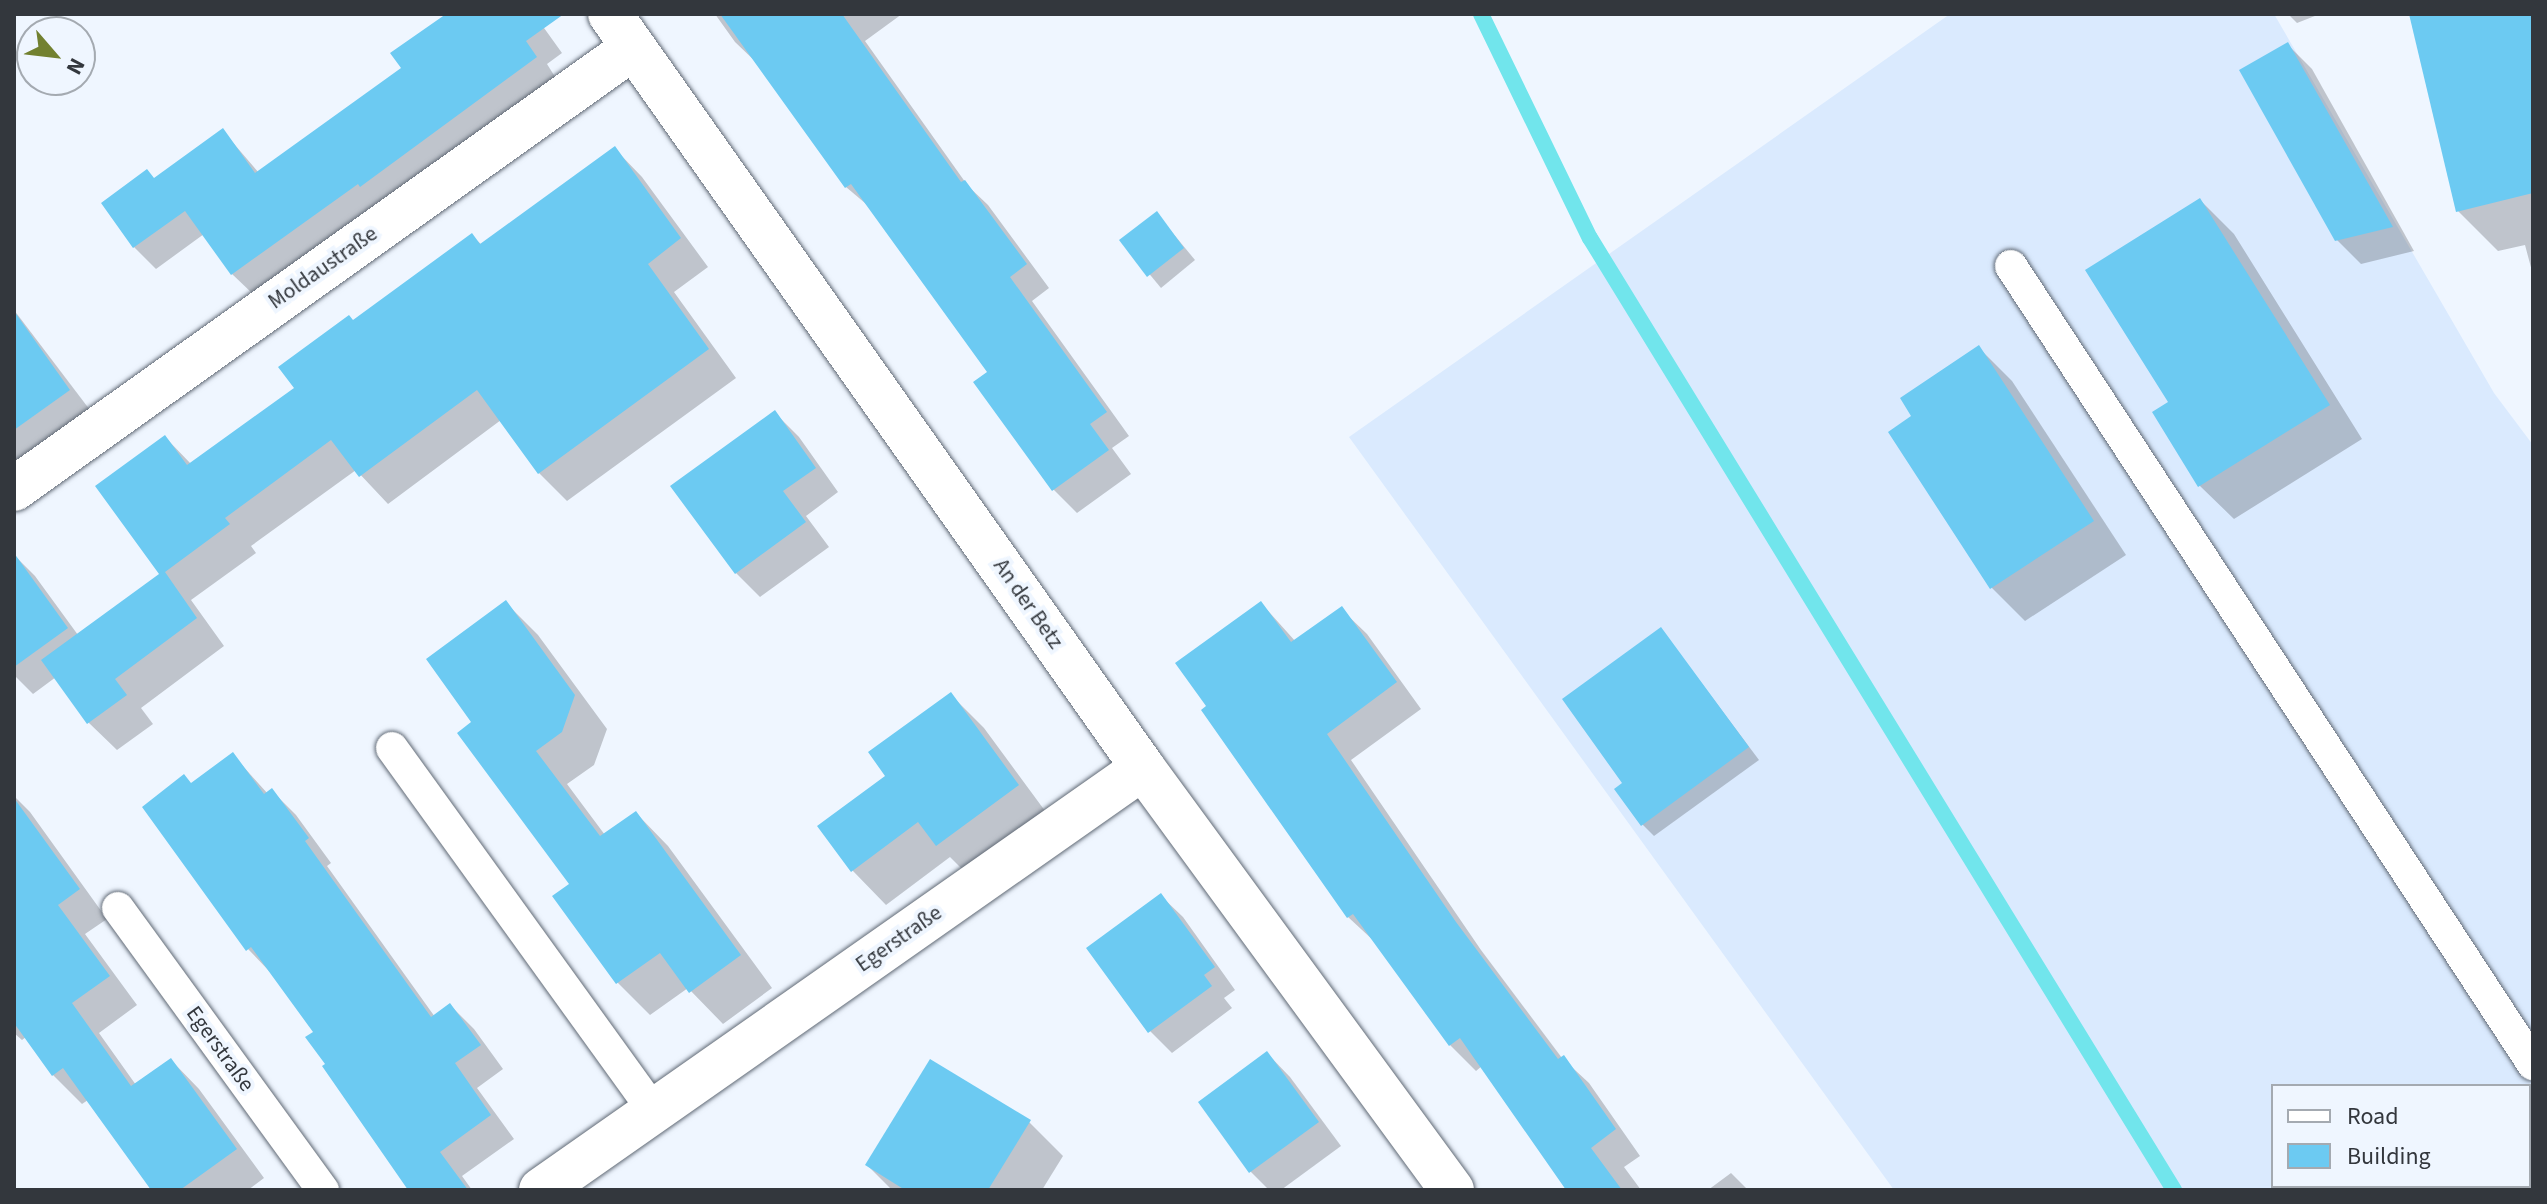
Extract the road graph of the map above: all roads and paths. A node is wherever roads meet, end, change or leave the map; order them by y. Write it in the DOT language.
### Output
graph roads {
  1 [pos="621,31"];
  2 [pos="2011,266"];
  3 [pos="14,489"];
  4 [pos="392,748"];
  5 [pos="1143,768"];
  6 [pos="118,908"];
  7 [pos="2533,1064"];
  8 [pos="654,1111"];
  9 [pos="323,1190"];
  10 [pos="541,1190"];
  11 [pos="1452,1190"];
  1 -- 3 [label="street, Moldaustraße"];
  1 -- 5 [label="street, An der Betz"];
  2 -- 7 [label="lane"];
  4 -- 8 [label="lane"];
  5 -- 8 [label="street, Egerstraße"];
  5 -- 11 [label="street, An der Betz"];
  6 -- 9 [label="lane, Egerstraße"];
  8 -- 10 [label="street, Egerstraße"];
}
